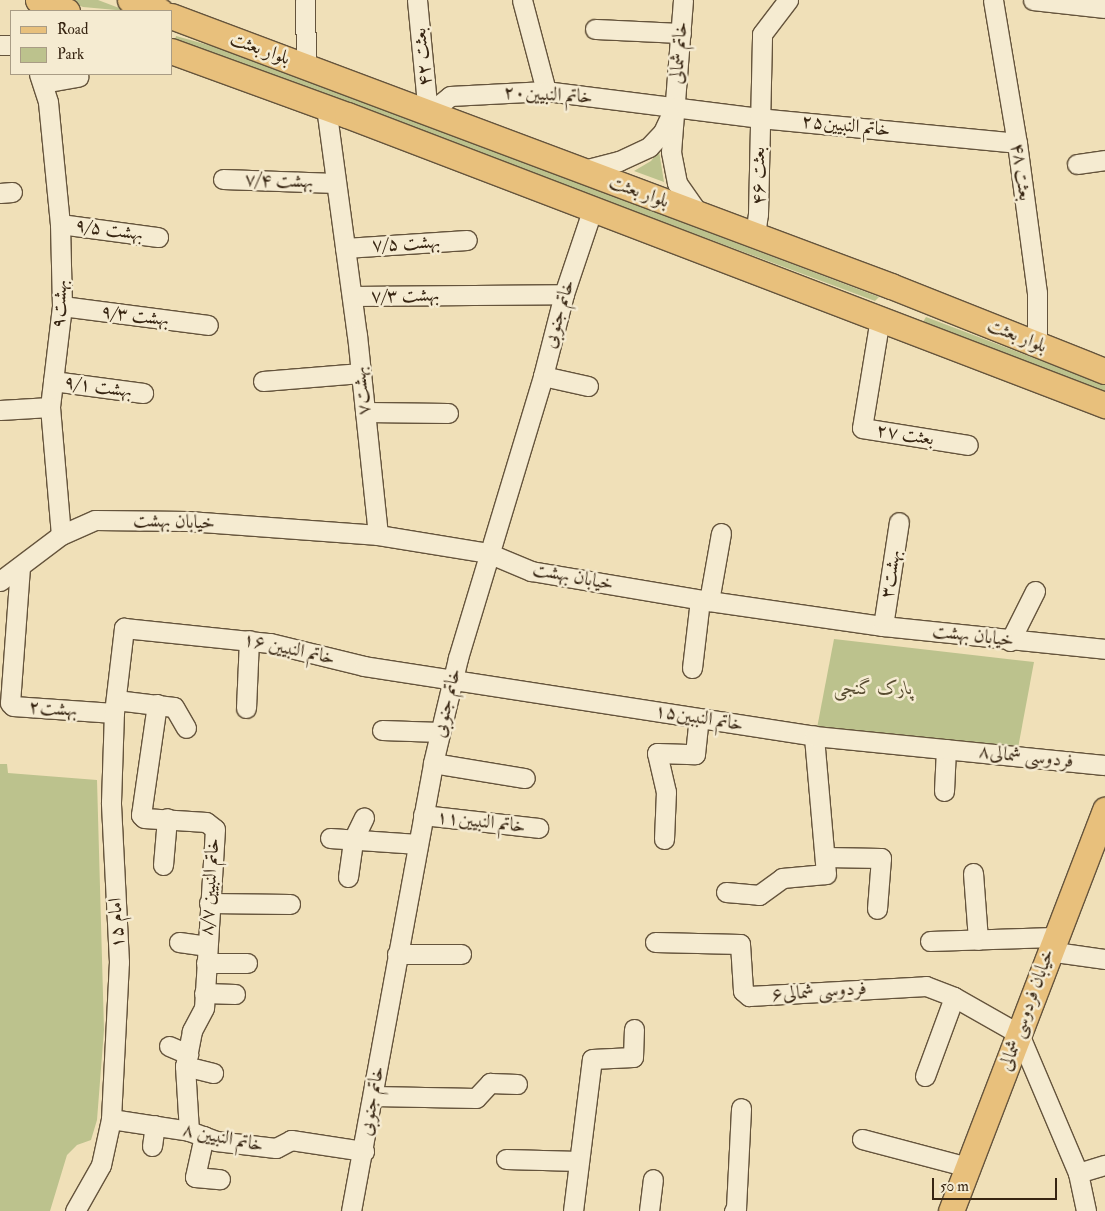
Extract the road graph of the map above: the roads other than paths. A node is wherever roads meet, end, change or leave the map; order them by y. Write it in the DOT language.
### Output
graph roads {
  1 [pos="38,0"];
  2 [pos="130,0"];
  3 [pos="305,0"];
  4 [pos="416,0"];
  5 [pos="522,0"];
  6 [pos="683,0"];
  7 [pos="788,0"];
  8 [pos="993,0"];
  9 [pos="1033,0"];
  10 [pos="1103,7"];
  11 [pos="64,10"];
  12 [pos="157,10"];
  13 [pos="172,16"];
  14 [pos="595,29"];
  15 [pos="681,33"];
  16 [pos="172,51"];
  17 [pos="306,66"];
  18 [pos="78,77"];
  19 [pos="41,78"];
  20 [pos="546,91"];
  21 [pos="675,106"];
  22 [pos="326,107"];
  23 [pos="428,114"];
  24 [pos="759,118"];
  25 [pos="1017,143"];
  26 [pos="1105,160"];
  27 [pos="1077,164"];
  28 [pos="580,171"];
  29 [pos="223,179"];
  30 [pos="336,183"];
  31 [pos="593,208"];
  32 [pos="698,213"];
  33 [pos="60,224"];
  34 [pos="755,235"];
  35 [pos="158,237"];
  36 [pos="467,240"];
  37 [pos="345,248"];
  38 [pos="891,286"];
  39 [pos="564,294"];
  40 [pos="352,296"];
  41 [pos="62,306"];
  42 [pos="880,318"];
  43 [pos="208,325"];
  44 [pos="1037,344"];
  45 [pos="1105,371"];
  46 [pos="360,373"];
  47 [pos="542,376"];
  48 [pos="53,381"];
  49 [pos="263,381"];
  50 [pos="588,386"];
  51 [pos="143,393"];
  52 [pos="1105,405"];
  53 [pos="50,407"];
  54 [pos="0,410"];
  55 [pos="364,412"];
  56 [pos="448,413"];
  57 [pos="968,445"];
  58 [pos="899,522"];
  59 [pos="722,533"];
  60 [pos="61,535"];
  61 [pos="378,535"];
  62 [pos="488,553"];
  63 [pos="20,567"];
  64 [pos="0,582"];
  65 [pos="1035,590"];
  66 [pos="705,601"];
  67 [pos="883,626"];
  68 [pos="124,628"];
  69 [pos="250,640"];
  70 [pos="1010,641"];
  71 [pos="1105,649"];
  72 [pos="692,668"];
  73 [pos="453,679"];
  74 [pos="157,704"];
  75 [pos="115,706"];
  76 [pos="246,708"];
  77 [pos="699,718"];
  78 [pos="186,728"];
  79 [pos="382,730"];
  80 [pos="440,732"];
  81 [pos="814,736"];
  82 [pos="946,749"];
  83 [pos="433,763"];
  84 [pos="1105,765"];
  85 [pos="525,778"];
  86 [pos="944,791"];
  87 [pos="1105,810"];
  88 [pos="423,815"];
  89 [pos="364,817"];
  90 [pos="167,818"];
  91 [pos="538,828"];
  92 [pos="330,838"];
  93 [pos="664,838"];
  94 [pos="353,840"];
  95 [pos="418,844"];
  96 [pos="824,857"];
  97 [pos="163,865"];
  98 [pos="973,873"];
  99 [pos="348,877"];
  100 [pos="726,892"];
  101 [pos="208,903"];
  102 [pos="290,904"];
  103 [pos="877,909"];
  104 [pos="978,940"];
  105 [pos="930,941"];
  106 [pos="178,942"];
  107 [pos="655,942"];
  108 [pos="1051,944"];
  109 [pos="397,954"];
  110 [pos="461,954"];
  111 [pos="206,955"];
  112 [pos="1105,960"];
  113 [pos="247,964"];
  114 [pos="204,993"];
  115 [pos="234,994"];
  116 [pos="954,997"];
  117 [pos="634,1029"];
  118 [pos="1019,1034"];
  119 [pos="169,1046"];
  120 [pos="186,1060"];
  121 [pos="213,1074"];
  122 [pos="925,1076"];
  123 [pos="517,1084"];
  124 [pos="374,1096"];
  125 [pos="741,1108"];
  126 [pos="111,1118"];
  127 [pos="155,1125"];
  128 [pos="207,1133"];
  129 [pos="862,1138"];
  130 [pos="152,1146"];
  131 [pos="364,1151"];
  132 [pos="506,1159"];
  133 [pos="579,1161"];
  134 [pos="1105,1165"];
  135 [pos="968,1167"];
  136 [pos="1078,1173"];
  137 [pos="220,1179"];
  138 [pos="653,1180"];
  139 [pos="74,1211"];
  140 [pos="351,1211"];
  141 [pos="573,1211"];
  142 [pos="648,1211"];
  143 [pos="734,1211"];
  144 [pos="951,1211"];
  145 [pos="1086,1211"];
  1 -- 11 [label="main road"];
  2 -- 12 [label="main road"];
  3 -- 17 [label="street"];
  4 -- 23 [label="street, بعثت ۴۲"];
  5 -- 20 [label="street"];
  6 -- 15 [label="street, خاتم شمالی"];
  7 -- 24 [label="street, بعثت ۴۶"];
  8 -- 25 [label="street, بعثت ۴۸"];
  9 -- 10 [label="street"];
  13 -- 17 [label="main road, بلوار بعثت"];
  14 -- 15 [label="street"];
  15 -- 21 [label="street, خاتم شمالی"];
  16 -- 22 [label="main road, بلوار بعثت"];
  17 -- 23 [label="main road, بلوار بعثت"];
  18 -- 19 [label="street"];
  19 -- 33 [label="street, بهشت۹"];
  20 -- 21 [label="street, خاتم النبیین۲۰"];
  20 -- 23 [label="street, خاتم النبیین۲۰"];
  21 -- 24 [label="street, خاتم النبیین۲۵"];
  21 -- 28 [label="street"];
  21 -- 32 [label="street, خاتم شمالی"];
  22 -- 30 [label="street, بهشت۷"];
  22 -- 31 [label="main road, بلوار بعثت"];
  23 -- 28 [label="main road, بلوار بعثت"];
  24 -- 25 [label="street, خاتم النبیین۲۵"];
  24 -- 34 [label="street, بعثت ۴۶"];
  25 -- 44 [label="street, بعثت ۴۸"];
  26 -- 27 [label="street"];
  28 -- 32 [label="main road, بلوار بعثت"];
  29 -- 30 [label="street, بهشت ۷/۴"];
  30 -- 37 [label="street, بهشت۷"];
  31 -- 39 [label="street, خاتم جنوبی"];
  31 -- 42 [label="main road, بلوار بعثت"];
  32 -- 34 [label="main road, بلوار بعثت"];
  33 -- 35 [label="street, بهشت ۹/۵"];
  33 -- 41 [label="street, بهشت۹"];
  34 -- 38 [label="main road, بلوار بعثت"];
  36 -- 37 [label="street, بهشت ۷/۵"];
  37 -- 40 [label="street, بهشت۷"];
  38 -- 42 [label="main road"];
  38 -- 44 [label="main road, بلوار بعثت"];
  39 -- 40 [label="street, بهشت ۷/۳"];
  39 -- 47 [label="street, خاتم جنوبی"];
  40 -- 46 [label="street, بهشت۷"];
  41 -- 43 [label="street, بهشت ۹/۳"];
  41 -- 48 [label="street, بهشت۹"];
  42 -- 52 [label="main road, بلوار بعثت"];
  42 -- 57 [label="street, بعثت ۲۷"];
  44 -- 45 [label="main road, بلوار بعثت"];
  46 -- 49 [label="street"];
  46 -- 55 [label="street, بهشت۷"];
  47 -- 50 [label="street"];
  47 -- 62 [label="street, خاتم جنوبی"];
  48 -- 51 [label="street, بهشت ۹/۱"];
  48 -- 53 [label="street, بهشت۹"];
  53 -- 54 [label="street"];
  53 -- 60 [label="street, بهشت۹"];
  55 -- 56 [label="street"];
  55 -- 61 [label="street, بهشت۷"];
  58 -- 67 [label="street, بهشت۳"];
  59 -- 66 [label="street"];
  60 -- 61 [label="street, خیابان بهشت"];
  60 -- 63 [label="street, خیابان بهشت"];
  61 -- 62 [label="street, خیابان بهشت"];
  62 -- 66 [label="street, خیابان بهشت"];
  62 -- 73 [label="street, خاتم جنوبی"];
  63 -- 64 [label="street, خیابان بهشت"];
  63 -- 75 [label="street, بهشت۲"];
  65 -- 70 [label="street"];
  66 -- 67 [label="street, خیابان بهشت"];
  66 -- 72 [label="street"];
  67 -- 70 [label="street, خیابان بهشت"];
  68 -- 69 [label="street, خاتم النبیین ۱۶"];
  68 -- 75 [label="street, امام ۱۵"];
  69 -- 73 [label="street, خاتم النبیین ۱۶"];
  69 -- 76 [label="street"];
  70 -- 71 [label="street, خیابان بهشت"];
  73 -- 77 [label="street, خاتم النببین۱۵"];
  73 -- 80 [label="street, خاتم جنوبی"];
  74 -- 75 [label="street"];
  74 -- 78 [label="street"];
  74 -- 90 [label="street, خاتم النبیین ۸/۷"];
  75 -- 126 [label="street, امام ۱۵"];
  77 -- 81 [label="street, خاتم النببین۱۵"];
  77 -- 93 [label="street"];
  79 -- 80 [label="street"];
  80 -- 83 [label="street, خاتم جنوبی"];
  81 -- 82 [label="street, خاتم النببین۱۵"];
  81 -- 96 [label="street"];
  82 -- 84 [label="street, فردوسی شمالی۸"];
  82 -- 86 [label="street"];
  83 -- 85 [label="street"];
  83 -- 88 [label="street, خاتم جنوبی"];
  87 -- 108 [label="main road, خیابان فردوسی شمالی"];
  88 -- 91 [label="street, خاتم النبیین۱۱"];
  88 -- 95 [label="street, خاتم جنوبی"];
  89 -- 94 [label="street"];
  90 -- 97 [label="street"];
  90 -- 101 [label="street, خاتم النبیین ۸/۷"];
  92 -- 94 [label="street"];
  94 -- 95 [label="street"];
  94 -- 99 [label="street"];
  95 -- 109 [label="street, خاتم جنوبی"];
  96 -- 100 [label="street"];
  96 -- 103 [label="street"];
  98 -- 104 [label="street"];
  101 -- 102 [label="street"];
  101 -- 111 [label="street, خاتم النبیین ۸/۷"];
  104 -- 105 [label="street"];
  104 -- 108 [label="street"];
  106 -- 111 [label="street"];
  107 -- 116 [label="street, فردوسی شمالی۶"];
  108 -- 112 [label="street"];
  108 -- 118 [label="main road, خیابان فردوسی شمالی"];
  109 -- 110 [label="street"];
  109 -- 124 [label="street, خاتم جنوبی"];
  111 -- 113 [label="street"];
  111 -- 114 [label="street, خاتم النبیین ۸/۷"];
  114 -- 115 [label="street"];
  114 -- 120 [label="street, خاتم النبیین ۸/۷"];
  116 -- 118 [label="street, فردوسی شمالی۶"];
  116 -- 122 [label="street"];
  117 -- 133 [label="street"];
  118 -- 135 [label="main road, خیابان فردوسی شمالی"];
  118 -- 136 [label="street"];
  119 -- 120 [label="street"];
  120 -- 121 [label="street"];
  120 -- 128 [label="street, خاتم النبیین ۸/۷"];
  123 -- 124 [label="street"];
  124 -- 131 [label="street, خاتم جنوبی"];
  125 -- 143 [label="street"];
  126 -- 127 [label="street, خاتم النبیین ۸"];
  126 -- 139 [label="street, امام ۱۵"];
  127 -- 128 [label="street, خاتم النبیین ۸"];
  127 -- 130 [label="street"];
  128 -- 131 [label="street, خاتم النبیین ۸"];
  128 -- 137 [label="street, خاتم النبیین ۸/۷"];
  129 -- 135 [label="street"];
  131 -- 140 [label="street, خاتم جنوبی"];
  132 -- 133 [label="street"];
  133 -- 141 [label="street"];
  134 -- 136 [label="street"];
  135 -- 144 [label="main road, خیابان فردوسی شمالی"];
  136 -- 145 [label="street"];
  138 -- 142 [label="street"];
}
